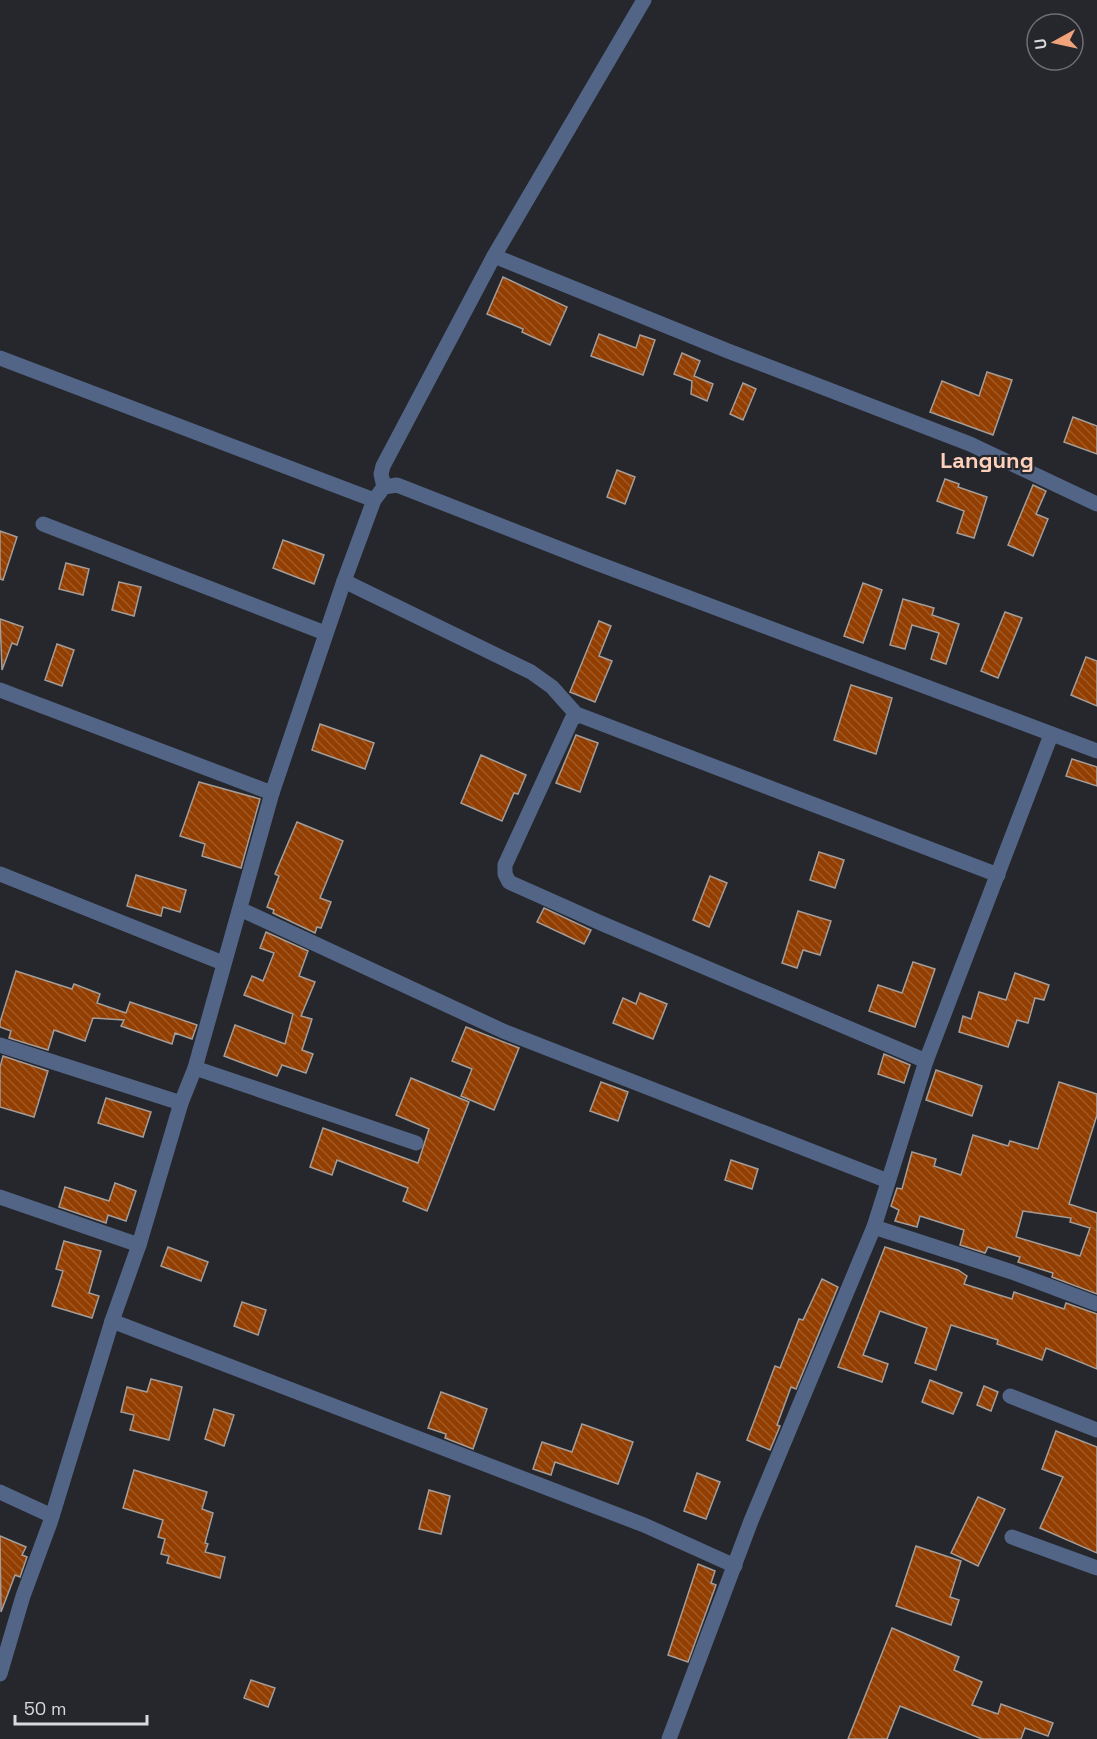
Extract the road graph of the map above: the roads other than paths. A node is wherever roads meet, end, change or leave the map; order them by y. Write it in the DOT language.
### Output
graph roads {
  1 [pos="644,0"];
  2 [pos="494,256"];
  3 [pos="0,358"];
  4 [pos="384,487"];
  5 [pos="374,500"];
  6 [pos="1097,504"];
  7 [pos="43,524"];
  8 [pos="344,581"];
  9 [pos="325,633"];
  10 [pos="0,690"];
  11 [pos="577,715"];
  12 [pos="1051,735"];
  13 [pos="1097,751"];
  14 [pos="272,793"];
  15 [pos="0,874"];
  16 [pos="998,875"];
  17 [pos="240,909"];
  18 [pos="223,963"];
  19 [pos="0,1045"];
  20 [pos="926,1061"];
  21 [pos="195,1068"];
  22 [pos="181,1103"];
  23 [pos="416,1143"];
  24 [pos="888,1181"];
  25 [pos="0,1197"];
  26 [pos="874,1227"];
  27 [pos="138,1245"];
  28 [pos="1097,1304"];
  29 [pos="112,1321"];
  30 [pos="1010,1396"];
  31 [pos="1097,1430"];
  32 [pos="0,1492"];
  33 [pos="52,1516"];
  34 [pos="1012,1537"];
  35 [pos="735,1566"];
  36 [pos="1097,1568"];
  37 [pos="0,1674"];
  38 [pos="669,1739"];
  1 -- 2 [label="street"];
  2 -- 4 [label="street"];
  2 -- 6 [label="street"];
  3 -- 5 [label="street"];
  4 -- 5 [label="street"];
  4 -- 12 [label="street"];
  5 -- 8 [label="street"];
  7 -- 9 [label="street"];
  8 -- 9 [label="street"];
  8 -- 11 [label="street"];
  9 -- 14 [label="street"];
  10 -- 14 [label="street"];
  11 -- 16 [label="street"];
  11 -- 20 [label="street"];
  12 -- 13 [label="street"];
  12 -- 16 [label="street"];
  14 -- 17 [label="street"];
  15 -- 18 [label="street"];
  16 -- 20 [label="street"];
  17 -- 18 [label="street"];
  17 -- 24 [label="street"];
  18 -- 21 [label="street"];
  19 -- 22 [label="street"];
  20 -- 24 [label="street"];
  21 -- 22 [label="street"];
  21 -- 23 [label="street"];
  22 -- 27 [label="street"];
  24 -- 26 [label="street"];
  25 -- 27 [label="street"];
  26 -- 28 [label="street"];
  26 -- 35 [label="street"];
  27 -- 29 [label="street"];
  29 -- 33 [label="street"];
  29 -- 35 [label="street"];
  30 -- 31 [label="street"];
  32 -- 33 [label="street"];
  33 -- 37 [label="street"];
  34 -- 36 [label="street"];
  35 -- 38 [label="street"];
}
